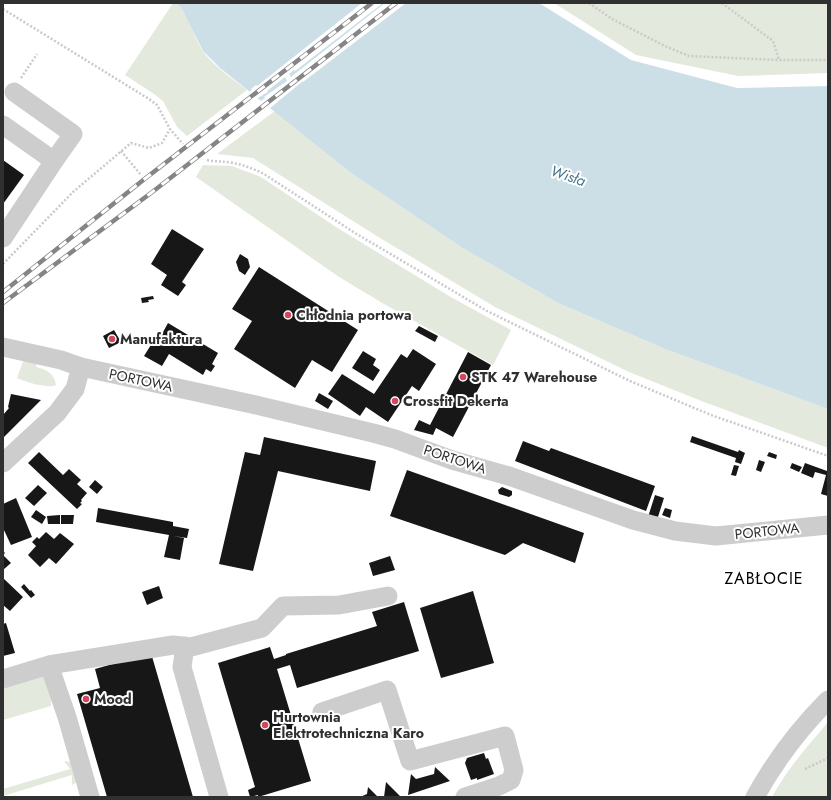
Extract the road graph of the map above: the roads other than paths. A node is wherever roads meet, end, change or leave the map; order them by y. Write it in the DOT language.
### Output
graph roads {
  1 [pos="19,84"];
  2 [pos="3,125"];
  3 [pos="54,162"];
  4 [pos="3,238"];
  5 [pos="3,347"];
  6 [pos="81,367"];
  7 [pos="3,463"];
  8 [pos="828,525"];
  9 [pos="388,596"];
  10 [pos="186,646"];
  11 [pos="49,665"];
  12 [pos="3,679"];
  13 [pos="828,700"];
  14 [pos="322,712"];
  15 [pos="90,797"];
  16 [pos="219,797"];
  17 [pos="464,797"];
  18 [pos="755,797"];
  1 -- 3 [label="street"];
  2 -- 3 [label="street"];
  3 -- 4 [label="street"];
  5 -- 6 [label="street"];
  6 -- 7 [label="street"];
  6 -- 8 [label="street, PORTOWA"];
  9 -- 10 [label="street"];
  10 -- 11 [label="street"];
  10 -- 16 [label="street"];
  11 -- 12 [label="street"];
  11 -- 15 [label="street"];
  13 -- 18 [label="street"];
  14 -- 17 [label="street"];
}
